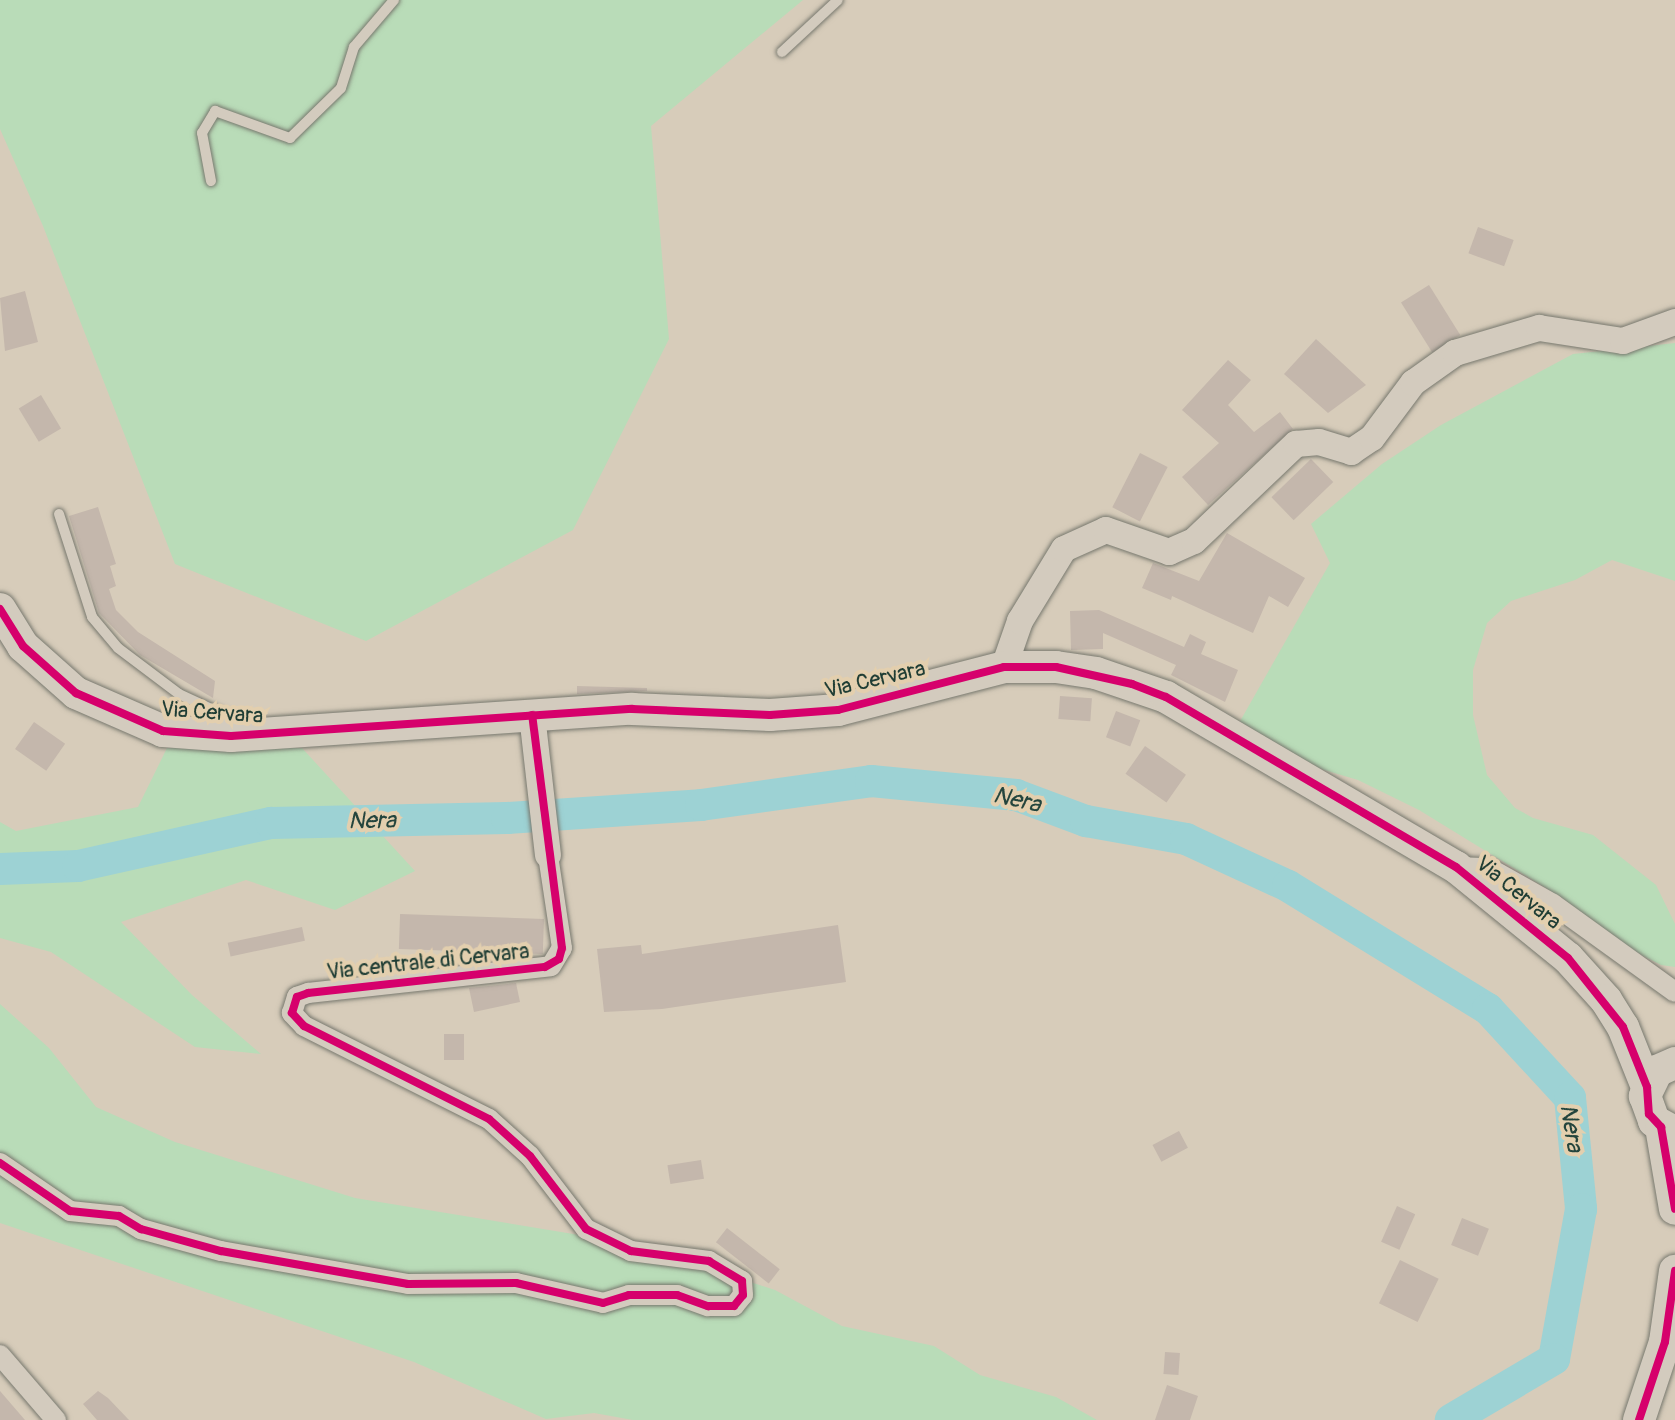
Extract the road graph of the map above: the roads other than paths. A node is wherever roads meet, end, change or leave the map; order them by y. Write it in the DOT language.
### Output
graph roads {
  1 [pos="394,0"];
  2 [pos="838,0"];
  3 [pos="782,52"];
  4 [pos="211,181"];
  5 [pos="1675,322"];
  6 [pos="59,514"];
  7 [pos="0,609"];
  8 [pos="1004,667"];
  9 [pos="532,715"];
  10 [pos="231,736"];
  11 [pos="548,855"];
  12 [pos="1456,867"];
  13 [pos="1675,992"];
  14 [pos="1623,1027"];
  15 [pos="1675,1060"];
  16 [pos="1647,1087"];
  17 [pos="1668,1129"];
  18 [pos="0,1163"];
  19 [pos="1675,1209"];
  20 [pos="1675,1271"];
  21 [pos="0,1355"];
  22 [pos="56,1420"];
  23 [pos="1639,1420"];
  1 -- 4 [label="lane"];
  2 -- 3 [label="lane"];
  5 -- 8 [label="street"];
  6 -- 10 [label="lane"];
  7 -- 10 [label="main road, Via Cervara"];
  8 -- 9 [label="main road, Via Cervara"];
  8 -- 12 [label="main road, Via Cervara"];
  9 -- 10 [label="main road, Via Cervara"];
  9 -- 11 [label="street, Via centrale di Cervara"];
  11 -- 18 [label="street, Via centrale di Cervara"];
  12 -- 13 [label="street"];
  12 -- 14 [label="main road, Via Cervara"];
  14 -- 15 [label="main road, Via Cervara"];
  14 -- 16 [label="main road, Via Cervara"];
  15 -- 16 [label="main road"];
  16 -- 17 [label="main road, Via Cervara"];
  17 -- 19 [label="main road, Via Cervara"];
  20 -- 23 [label="main road"];
  21 -- 22 [label="street"];
}
